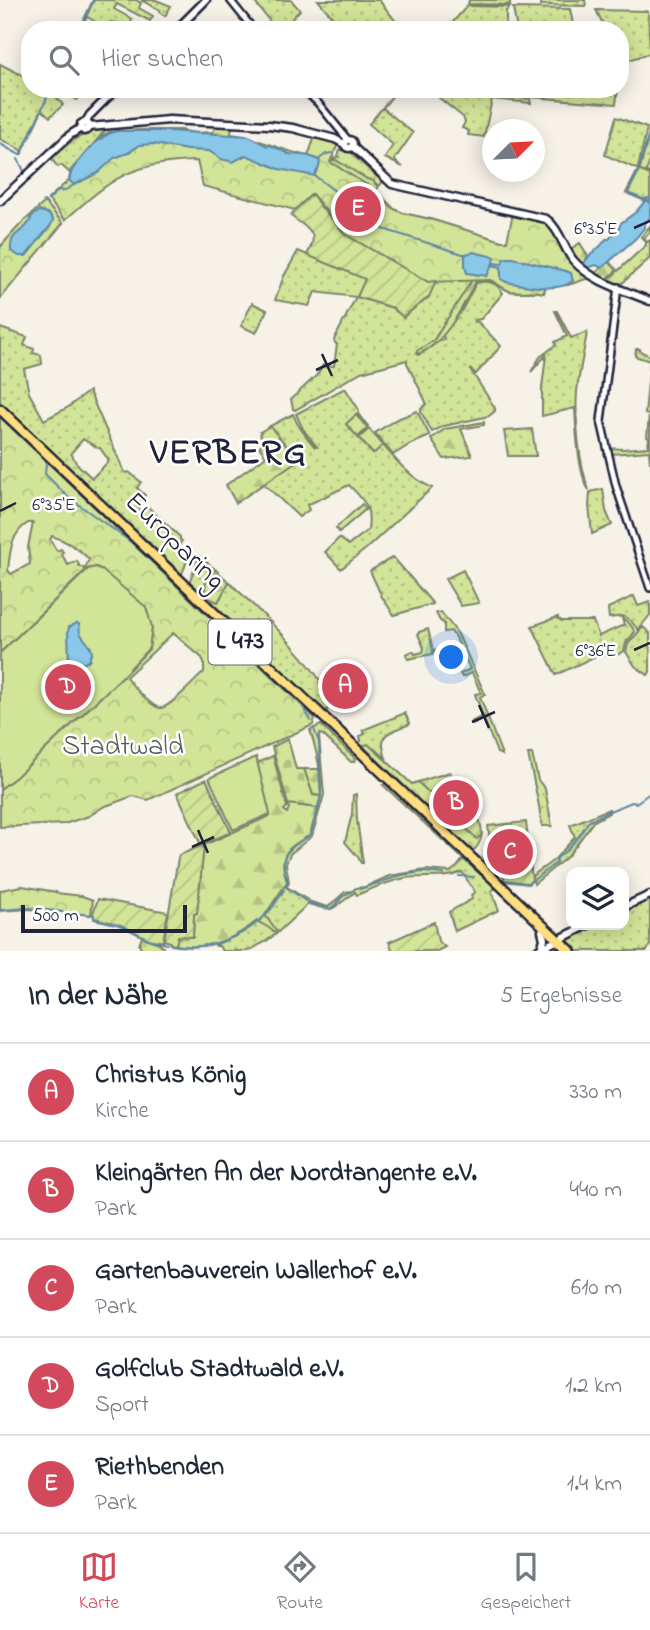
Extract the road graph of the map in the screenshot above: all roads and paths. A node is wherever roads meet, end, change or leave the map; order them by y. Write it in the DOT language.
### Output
graph roads {
  1 [pos="206,0"];
  2 [pos="230,0"];
  3 [pos="185,21"];
  4 [pos="247,21"];
  5 [pos="107,98"];
  6 [pos="313,98"];
  7 [pos="85,126"];
  8 [pos="348,143"];
  9 [pos="0,201"];
  10 [pos="618,287"];
  11 [pos="650,301"];
  12 [pos="0,409"];
  13 [pos="0,415"];
  14 [pos="650,588"];
  15 [pos="650,895"];
  16 [pos="629,905"];
  17 [pos="542,930"];
  18 [pos="579,930"];
  19 [pos="570,935"];
  20 [pos="557,942"];
  21 [pos="539,950"];
  22 [pos="564,951"];
  23 [pos="570,951"];
  1 -- 3 [label="main road"];
  2 -- 4 [label="street"];
  5 -- 7 [label="main road"];
  6 -- 8 [label="street"];
  7 -- 8 [label="main road"];
  7 -- 9 [label="main road"];
  8 -- 10 [label="main road"];
  10 -- 11 [label="main road"];
  10 -- 14 [label="street"];
  12 -- 20 [label="main road, Europaring / L 473"];
  13 -- 17 [label="main road, Europaring / L 473"];
  15 -- 16 [label="main road"];
  17 -- 20 [label="main road, Europaring / L 473"];
  17 -- 21 [label="main road"];
  18 -- 19 [label="main road"];
  19 -- 20 [label="main road"];
  19 -- 23 [label="main road, L 473"];
  20 -- 21 [label="main road"];
  20 -- 22 [label="highway, L 473"];
  20 -- 23 [label="highway, L 473"];
}
